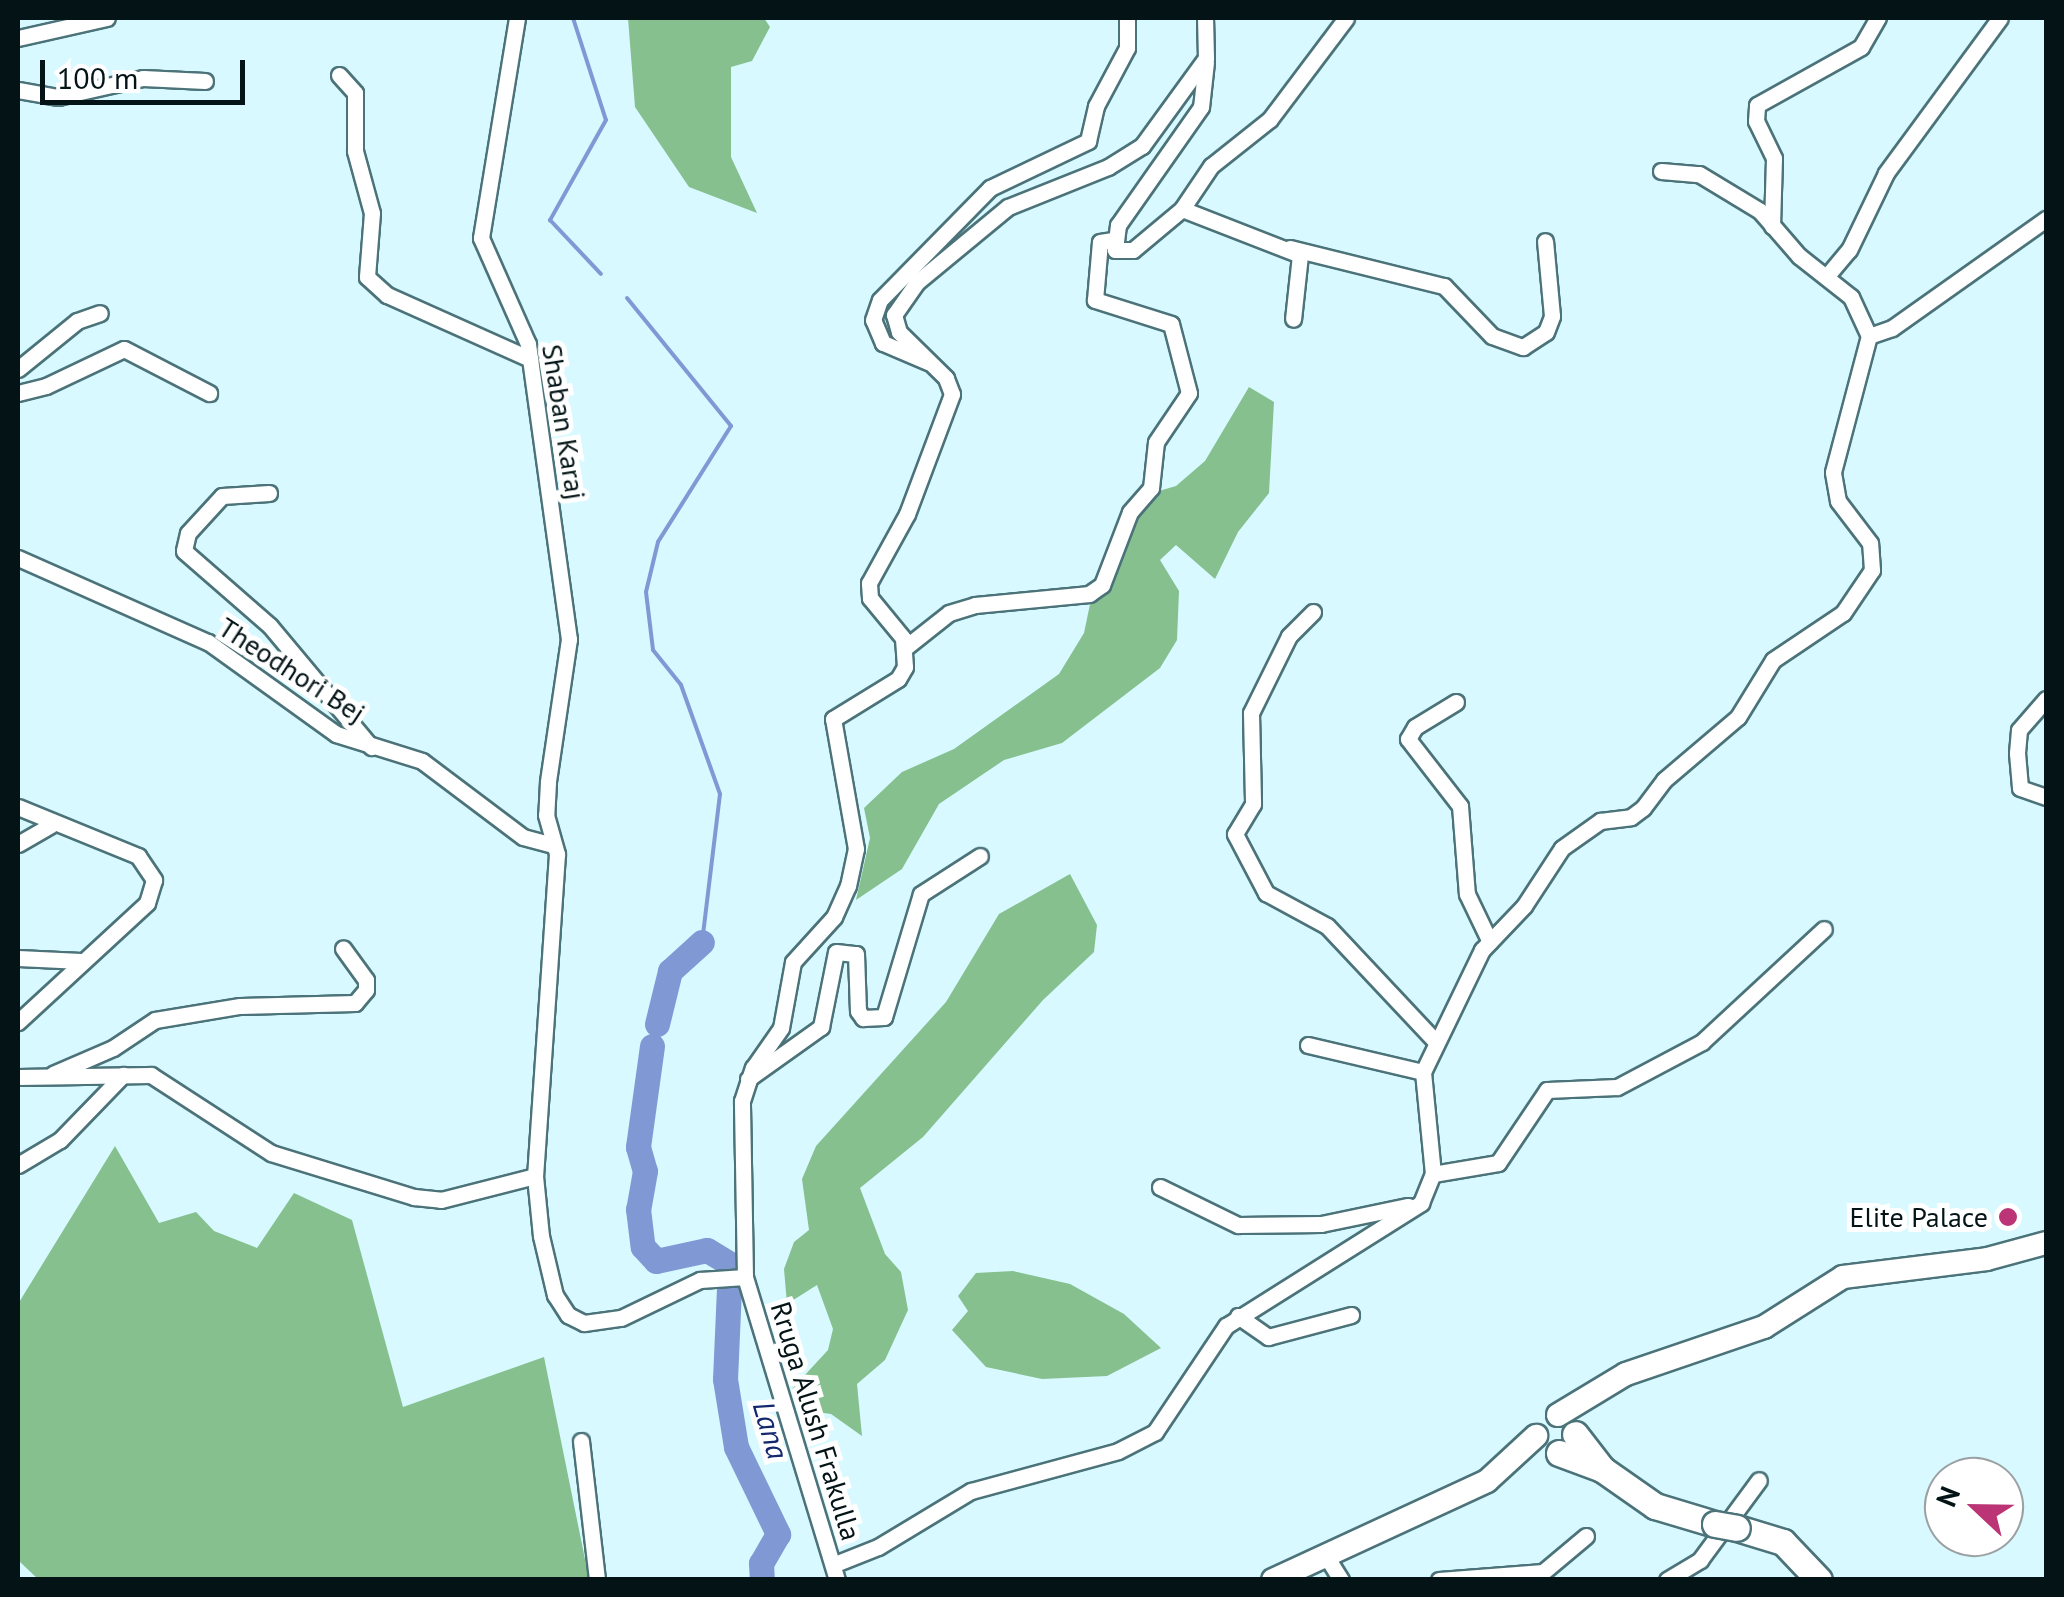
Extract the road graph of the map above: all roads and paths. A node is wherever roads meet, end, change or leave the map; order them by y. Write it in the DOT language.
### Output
graph roads {
  1 [pos="107,18"];
  2 [pos="517,18"];
  3 [pos="1126,18"];
  4 [pos="1205,18"];
  5 [pos="1346,18"];
  6 [pos="1878,18"];
  7 [pos="2000,18"];
  8 [pos="18,38"];
  9 [pos="1206,58"];
  10 [pos="339,75"];
  11 [pos="206,81"];
  12 [pos="18,90"];
  13 [pos="1661,172"];
  14 [pos="1182,210"];
  15 [pos="2046,220"];
  16 [pos="1772,226"];
  17 [pos="1112,240"];
  18 [pos="1545,240"];
  19 [pos="1290,248"];
  20 [pos="1826,277"];
  21 [pos="100,313"];
  22 [pos="1292,319"];
  23 [pos="1869,336"];
  24 [pos="530,359"];
  25 [pos="931,362"];
  26 [pos="18,369"];
  27 [pos="18,393"];
  28 [pos="210,393"];
  29 [pos="269,493"];
  30 [pos="18,558"];
  31 [pos="1313,612"];
  32 [pos="906,647"];
  33 [pos="2046,699"];
  34 [pos="1456,702"];
  35 [pos="370,747"];
  36 [pos="2046,797"];
  37 [pos="18,807"];
  38 [pos="51,825"];
  39 [pos="18,844"];
  40 [pos="554,844"];
  41 [pos="980,856"];
  42 [pos="1824,930"];
  43 [pos="1490,942"];
  44 [pos="343,948"];
  45 [pos="18,958"];
  46 [pos="81,961"];
  47 [pos="18,1022"];
  48 [pos="1434,1040"];
  49 [pos="1308,1046"];
  50 [pos="1423,1072"];
  51 [pos="123,1075"];
  52 [pos="18,1077"];
  53 [pos="45,1077"];
  54 [pos="748,1080"];
  55 [pos="18,1166"];
  56 [pos="1432,1174"];
  57 [pos="534,1176"];
  58 [pos="1160,1187"];
  59 [pos="1421,1203"];
  60 [pos="2046,1244"];
  61 [pos="746,1277"];
  62 [pos="1351,1315"];
  63 [pos="1238,1316"];
  64 [pos="1558,1435"];
  65 [pos="581,1441"];
  66 [pos="1759,1480"];
  67 [pos="1586,1536"];
  68 [pos="1328,1559"];
  69 [pos="836,1572"];
  70 [pos="597,1580"];
  71 [pos="1274,1580"];
  72 [pos="1341,1580"];
  73 [pos="1439,1580"];
  74 [pos="1668,1580"];
  75 [pos="1819,1580"];
  1 -- 8 [label="street"];
  2 -- 24 [label="street, Shaban Karaj"];
  3 -- 25 [label="street"];
  4 -- 9 [label="street"];
  5 -- 14 [label="street"];
  6 -- 16 [label="street"];
  7 -- 20 [label="street"];
  9 -- 17 [label="street"];
  9 -- 25 [label="street"];
  10 -- 24 [label="street"];
  11 -- 12 [label="street"];
  13 -- 16 [label="street"];
  14 -- 17 [label="street"];
  14 -- 19 [label="street"];
  15 -- 23 [label="street"];
  16 -- 20 [label="street"];
  17 -- 32 [label="street"];
  18 -- 19 [label="street"];
  19 -- 22 [label="street"];
  20 -- 23 [label="street"];
  21 -- 26 [label="street"];
  23 -- 43 [label="street"];
  24 -- 40 [label="street, Shaban Karaj"];
  25 -- 32 [label="street"];
  27 -- 28 [label="street"];
  29 -- 35 [label="street"];
  30 -- 35 [label="street, Theodhori Bej"];
  31 -- 48 [label="street"];
  32 -- 54 [label="street"];
  33 -- 36 [label="street"];
  34 -- 43 [label="street"];
  35 -- 40 [label="street, Theodhori Bej"];
  37 -- 38 [label="street"];
  38 -- 39 [label="street"];
  38 -- 46 [label="street"];
  40 -- 57 [label="street"];
  41 -- 54 [label="street"];
  42 -- 56 [label="street"];
  43 -- 48 [label="street"];
  44 -- 53 [label="street"];
  45 -- 46 [label="street"];
  46 -- 47 [label="street"];
  48 -- 50 [label="street"];
  49 -- 50 [label="street"];
  50 -- 56 [label="street"];
  51 -- 53 [label="street"];
  51 -- 55 [label="street"];
  51 -- 57 [label="street"];
  52 -- 53 [label="street"];
  54 -- 61 [label="street"];
  56 -- 59 [label="street"];
  57 -- 61 [label="street, Rruga Alush Frakulla"];
  58 -- 59 [label="street"];
  59 -- 63 [label="street"];
  60 -- 64 [label="main road"];
  61 -- 69 [label="street, Rruga Alush Frakulla"];
  62 -- 63 [label="street"];
  63 -- 69 [label="street"];
  64 -- 68 [label="main road"];
  64 -- 75 [label="highway"];
  65 -- 70 [label="street"];
  66 -- 74 [label="street"];
  67 -- 73 [label="street"];
  68 -- 71 [label="main road"];
  68 -- 72 [label="street"];
}
